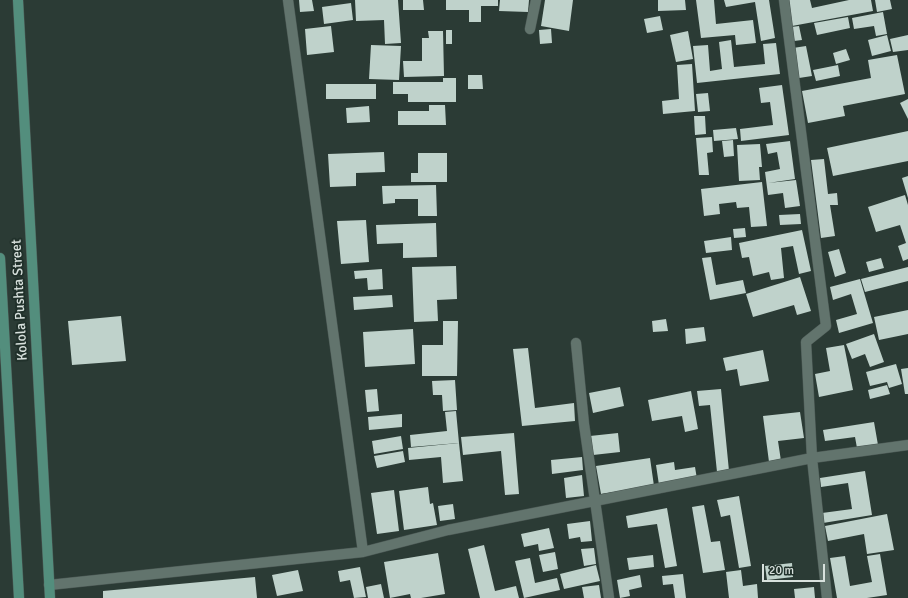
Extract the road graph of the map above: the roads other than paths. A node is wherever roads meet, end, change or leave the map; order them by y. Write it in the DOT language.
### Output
graph roads {
  1 [pos="18,0"];
  2 [pos="288,0"];
  3 [pos="536,0"];
  4 [pos="784,0"];
  5 [pos="530,29"];
  6 [pos="0,258"];
  7 [pos="0,274"];
  8 [pos="576,343"];
  9 [pos="908,445"];
  10 [pos="812,458"];
  11 [pos="596,502"];
  12 [pos="363,552"];
  13 [pos="49,585"];
  14 [pos="19,598"];
  15 [pos="50,598"];
  16 [pos="609,598"];
  17 [pos="827,598"];
  1 -- 13 [label="main road, Kolola Pushta Street"];
  2 -- 12 [label="street"];
  3 -- 5 [label="street"];
  4 -- 10 [label="street"];
  6 -- 7 [label="main road"];
  7 -- 14 [label="main road"];
  8 -- 11 [label="street"];
  9 -- 10 [label="street"];
  10 -- 11 [label="street"];
  10 -- 17 [label="street"];
  11 -- 12 [label="street"];
  11 -- 16 [label="street"];
  12 -- 13 [label="street"];
  13 -- 15 [label="main road, Kolola Pushta Street"];
}
